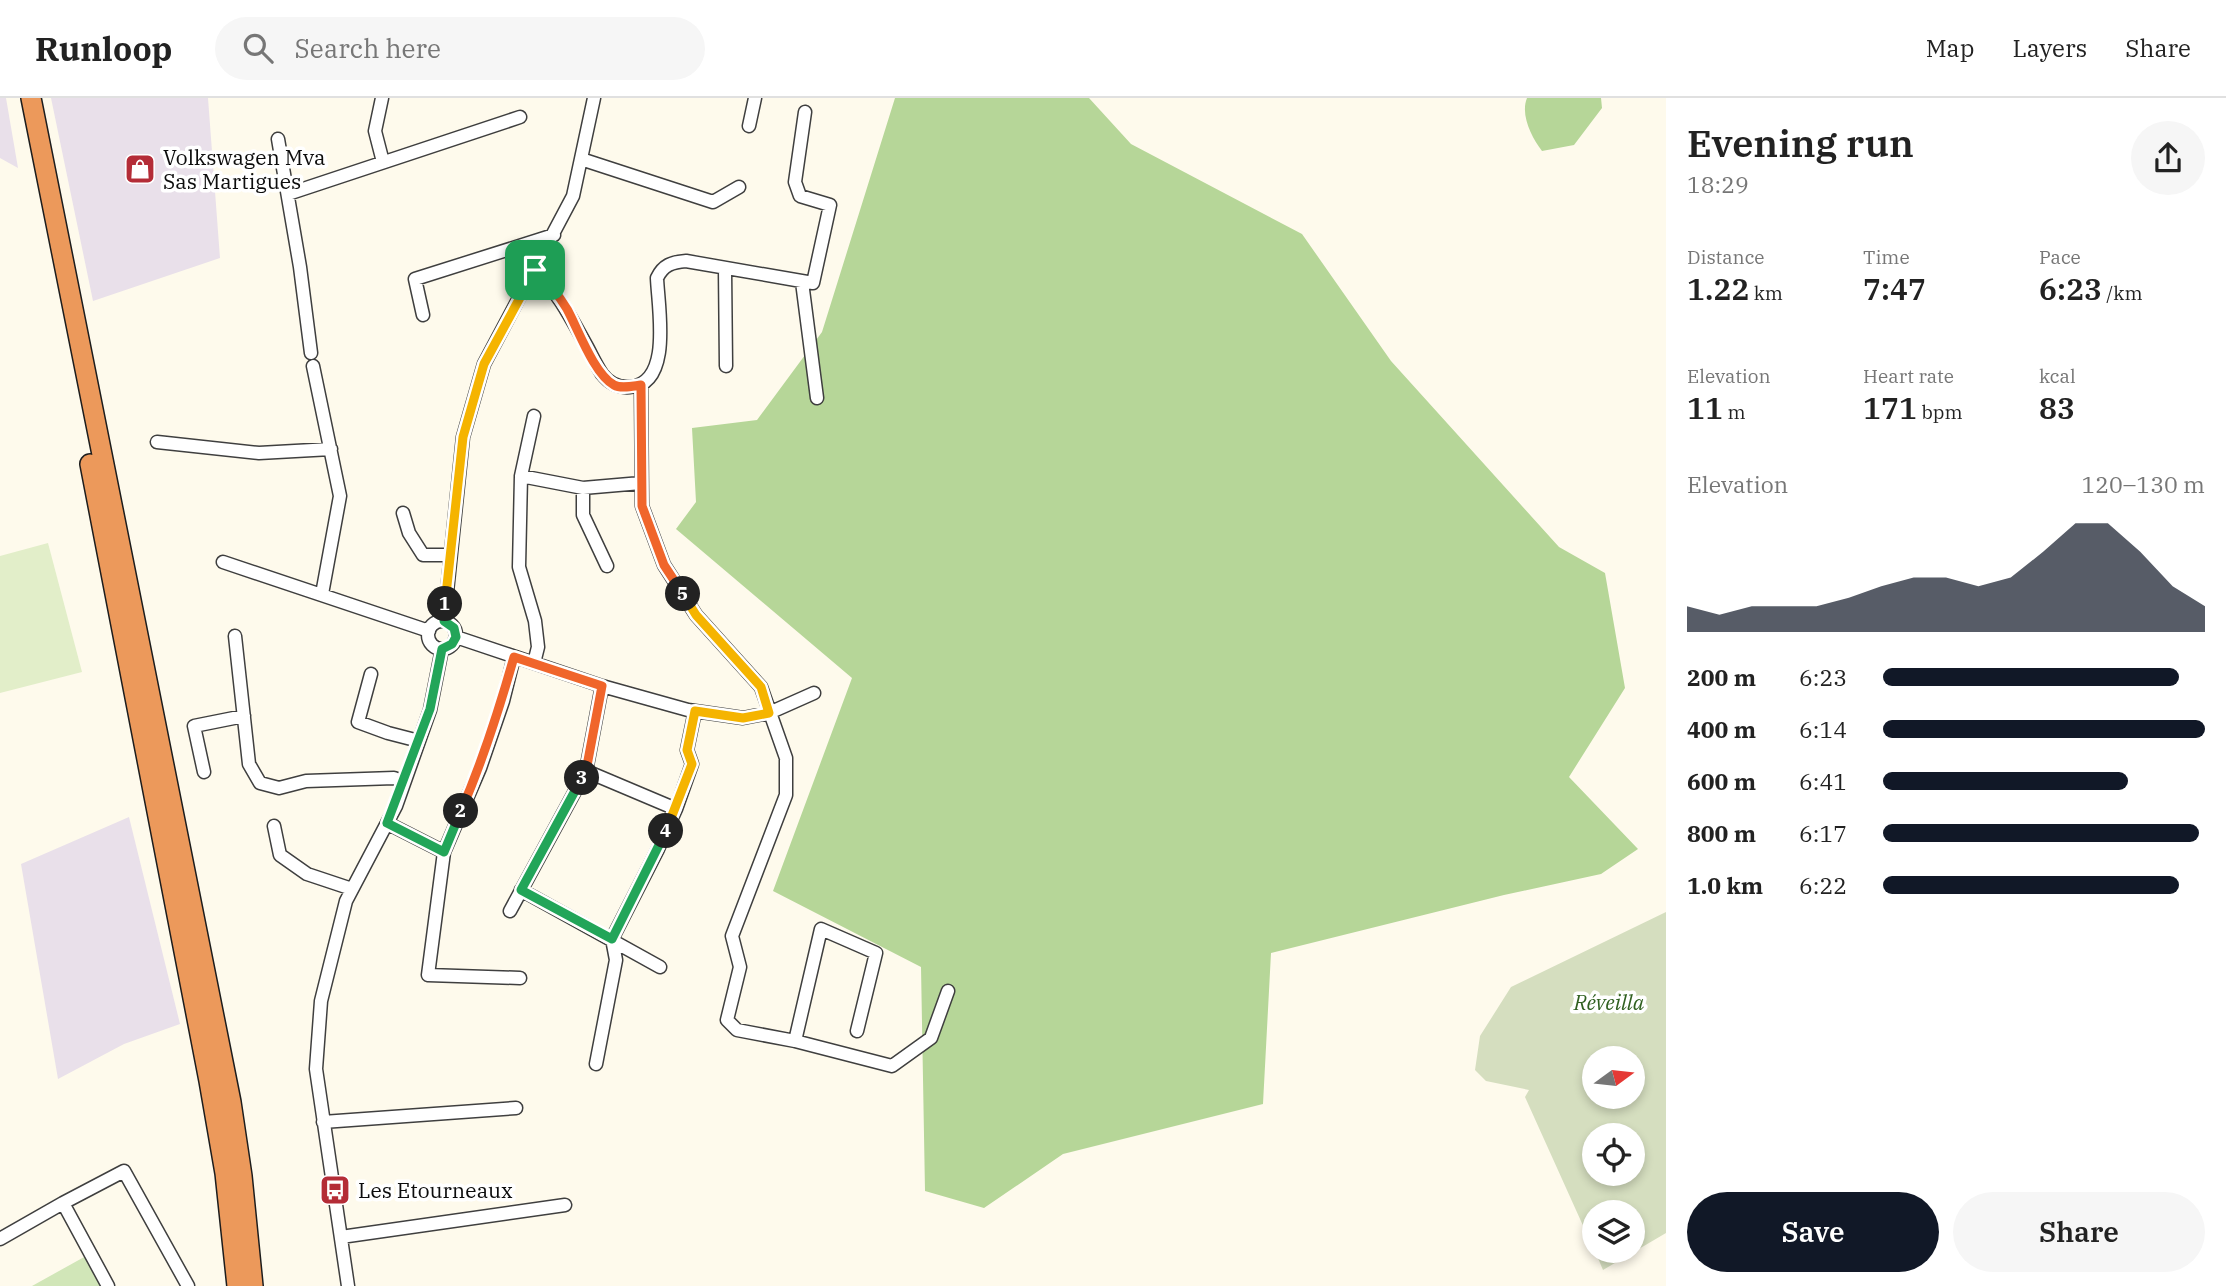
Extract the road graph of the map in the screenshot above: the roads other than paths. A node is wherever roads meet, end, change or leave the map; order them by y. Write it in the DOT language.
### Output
graph roads {
  1 [pos="18,98"];
  2 [pos="31,98"];
  3 [pos="382,98"];
  4 [pos="594,98"];
  5 [pos="755,98"];
  6 [pos="805,111"];
  7 [pos="520,117"];
  8 [pos="749,126"];
  9 [pos="278,139"];
  10 [pos="581,159"];
  11 [pos="383,162"];
  12 [pos="739,187"];
  13 [pos="288,194"];
  14 [pos="554,234"];
  15 [pos="725,269"];
  16 [pos="535,270"];
  17 [pos="808,282"];
  18 [pos="423,315"];
  19 [pos="311,353"];
  20 [pos="313,366"];
  21 [pos="726,366"];
  22 [pos="641,385"];
  23 [pos="817,398"];
  24 [pos="534,416"];
  25 [pos="158,442"];
  26 [pos="331,449"];
  27 [pos="521,476"];
  28 [pos="641,483"];
  29 [pos="583,488"];
  30 [pos="402,513"];
  31 [pos="449,555"];
  32 [pos="223,562"];
  33 [pos="607,566"];
  34 [pos="323,594"];
  35 [pos="444,621"];
  36 [pos="429,631"];
  37 [pos="235,636"];
  38 [pos="456,637"];
  39 [pos="442,649"];
  40 [pos="514,657"];
  41 [pos="534,663"];
  42 [pos="371,674"];
  43 [pos="602,686"];
  44 [pos="814,693"];
  45 [pos="695,711"];
  46 [pos="769,713"];
  47 [pos="244,716"];
  48 [pos="419,741"];
  49 [pos="586,771"];
  50 [pos="204,772"];
  51 [pos="404,782"];
  52 [pos="676,809"];
  53 [pos="387,823"];
  54 [pos="274,826"];
  55 [pos="444,852"];
  56 [pos="352,889"];
  57 [pos="521,890"];
  58 [pos="509,911"];
  59 [pos="612,939"];
  60 [pos="660,967"];
  61 [pos="520,978"];
  62 [pos="948,991"];
  63 [pos="857,1031"];
  64 [pos="795,1041"];
  65 [pos="596,1063"];
  66 [pos="516,1108"];
  67 [pos="323,1122"];
  68 [pos="242,1176"];
  69 [pos="63,1203"];
  70 [pos="565,1205"];
  71 [pos="341,1237"];
  72 [pos="0,1238"];
  73 [pos="108,1286"];
  74 [pos="188,1286"];
  75 [pos="237,1286"];
  76 [pos="253,1286"];
  77 [pos="263,1286"];
  78 [pos="348,1286"];
  1 -- 75 [label="highway"];
  2 -- 68 [label="highway"];
  3 -- 11 [label="street"];
  4 -- 10 [label="street"];
  5 -- 8 [label="street"];
  6 -- 17 [label="street"];
  7 -- 11 [label="street"];
  9 -- 13 [label="street"];
  10 -- 12 [label="street"];
  10 -- 14 [label="street"];
  11 -- 13 [label="street"];
  13 -- 19 [label="street"];
  14 -- 16 [label="street"];
  14 -- 18 [label="street"];
  15 -- 17 [label="street"];
  15 -- 21 [label="street"];
  15 -- 22 [label="street"];
  16 -- 22 [label="street"];
  16 -- 31 [label="street"];
  17 -- 23 [label="street"];
  20 -- 26 [label="street"];
  22 -- 28 [label="street"];
  24 -- 27 [label="street"];
  25 -- 26 [label="street"];
  26 -- 34 [label="street"];
  27 -- 29 [label="street"];
  27 -- 41 [label="street"];
  28 -- 29 [label="street"];
  28 -- 46 [label="street"];
  29 -- 33 [label="street"];
  30 -- 31 [label="street"];
  31 -- 35 [label="street"];
  32 -- 34 [label="street"];
  34 -- 36 [label="street"];
  35 -- 36 [label="street"];
  35 -- 38 [label="street"];
  36 -- 39 [label="street"];
  37 -- 47 [label="street"];
  38 -- 39 [label="street"];
  38 -- 40 [label="street"];
  39 -- 48 [label="street"];
  40 -- 41 [label="street"];
  40 -- 55 [label="street"];
  41 -- 43 [label="street"];
  42 -- 48 [label="street"];
  43 -- 45 [label="street"];
  43 -- 49 [label="street"];
  44 -- 46 [label="street"];
  45 -- 46 [label="street"];
  45 -- 52 [label="street"];
  46 -- 64 [label="street"];
  47 -- 50 [label="street"];
  47 -- 51 [label="street"];
  48 -- 51 [label="street"];
  49 -- 52 [label="street"];
  49 -- 57 [label="street"];
  51 -- 53 [label="street"];
  52 -- 59 [label="street"];
  53 -- 55 [label="street"];
  53 -- 56 [label="street"];
  54 -- 56 [label="street"];
  55 -- 61 [label="street"];
  56 -- 67 [label="street"];
  57 -- 58 [label="street"];
  57 -- 59 [label="street"];
  59 -- 60 [label="street"];
  59 -- 65 [label="street"];
  62 -- 64 [label="street"];
  63 -- 64 [label="street"];
  66 -- 67 [label="street"];
  67 -- 71 [label="street"];
  68 -- 76 [label="highway"];
  68 -- 77 [label="highway"];
  69 -- 72 [label="street"];
  69 -- 73 [label="street"];
  69 -- 74 [label="street"];
  70 -- 71 [label="street"];
  71 -- 78 [label="street"];
}
